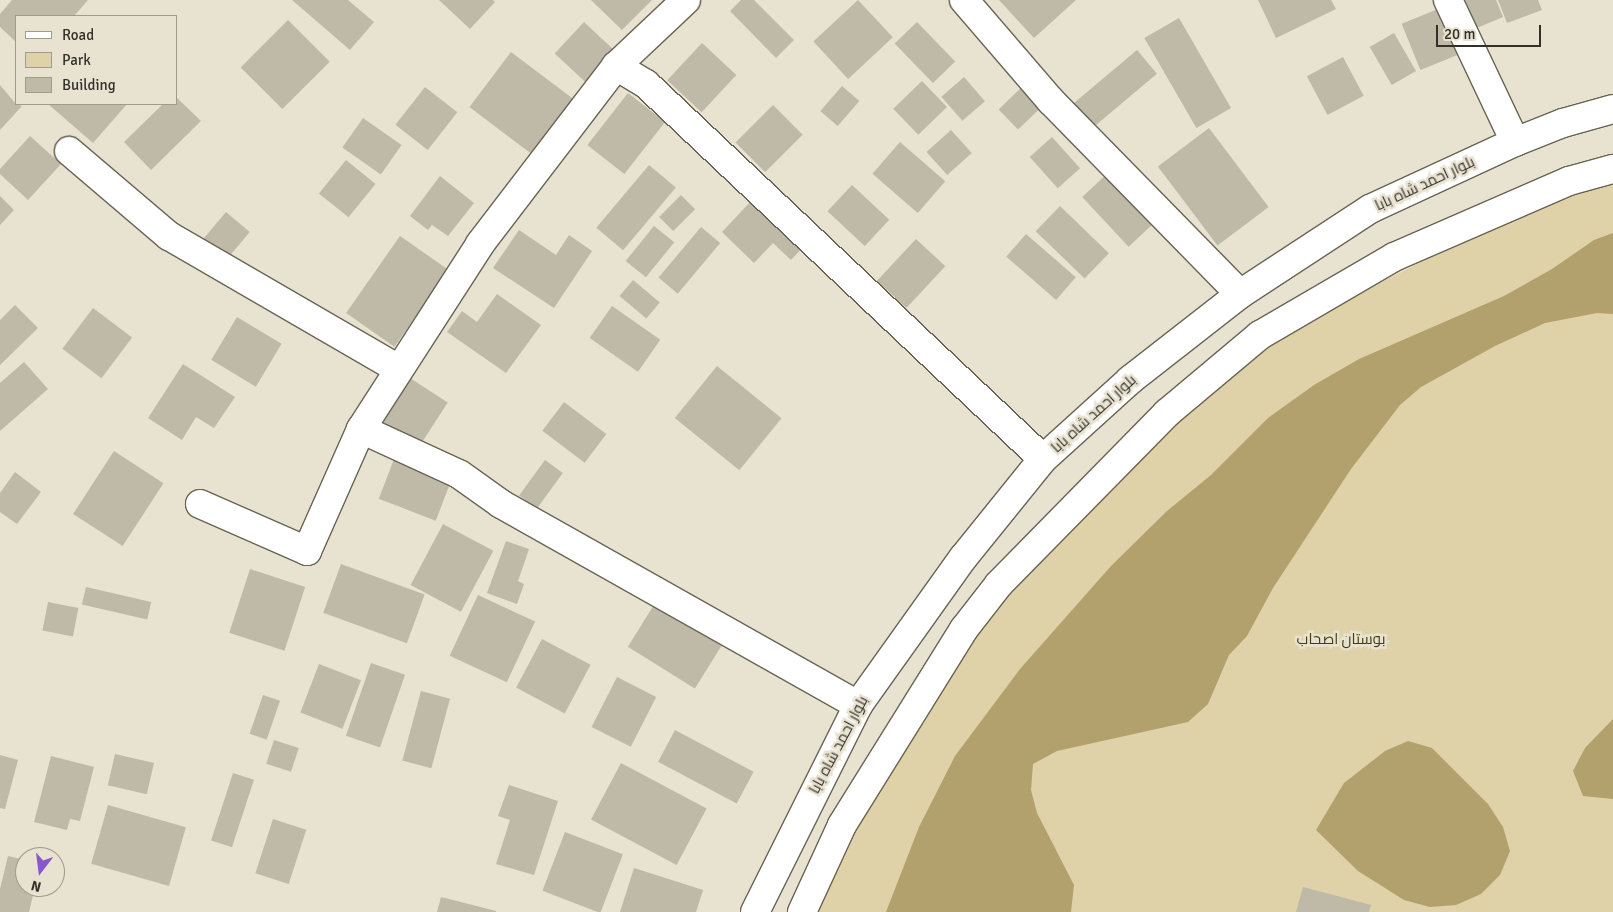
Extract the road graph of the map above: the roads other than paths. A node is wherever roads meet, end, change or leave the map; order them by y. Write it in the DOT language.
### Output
graph roads {
  1 [pos="686,0"];
  2 [pos="964,0"];
  3 [pos="1448,0"];
  4 [pos="616,66"];
  5 [pos="1613,109"];
  6 [pos="1515,142"];
  7 [pos="69,151"];
  8 [pos="1613,169"];
  9 [pos="1240,294"];
  10 [pos="398,369"];
  11 [pos="361,429"];
  12 [pos="1043,459"];
  13 [pos="200,504"];
  14 [pos="858,705"];
  15 [pos="755,912"];
  16 [pos="802,912"];
  1 -- 4 [label="main road"];
  2 -- 9 [label="main road"];
  3 -- 6 [label="main road"];
  4 -- 10 [label="main road"];
  4 -- 12 [label="main road"];
  5 -- 6 [label="main road, بلوار احمد شاه بابا"];
  6 -- 9 [label="main road, بلوار احمد شاه بابا"];
  7 -- 10 [label="main road"];
  8 -- 16 [label="main road"];
  9 -- 12 [label="main road, بلوار احمد شاه بابا"];
  10 -- 11 [label="main road"];
  11 -- 13 [label="main road"];
  11 -- 14 [label="main road"];
  12 -- 14 [label="main road, بلوار احمد شاه بابا"];
  14 -- 15 [label="main road, بلوار احمد شاه بابا"];
}
